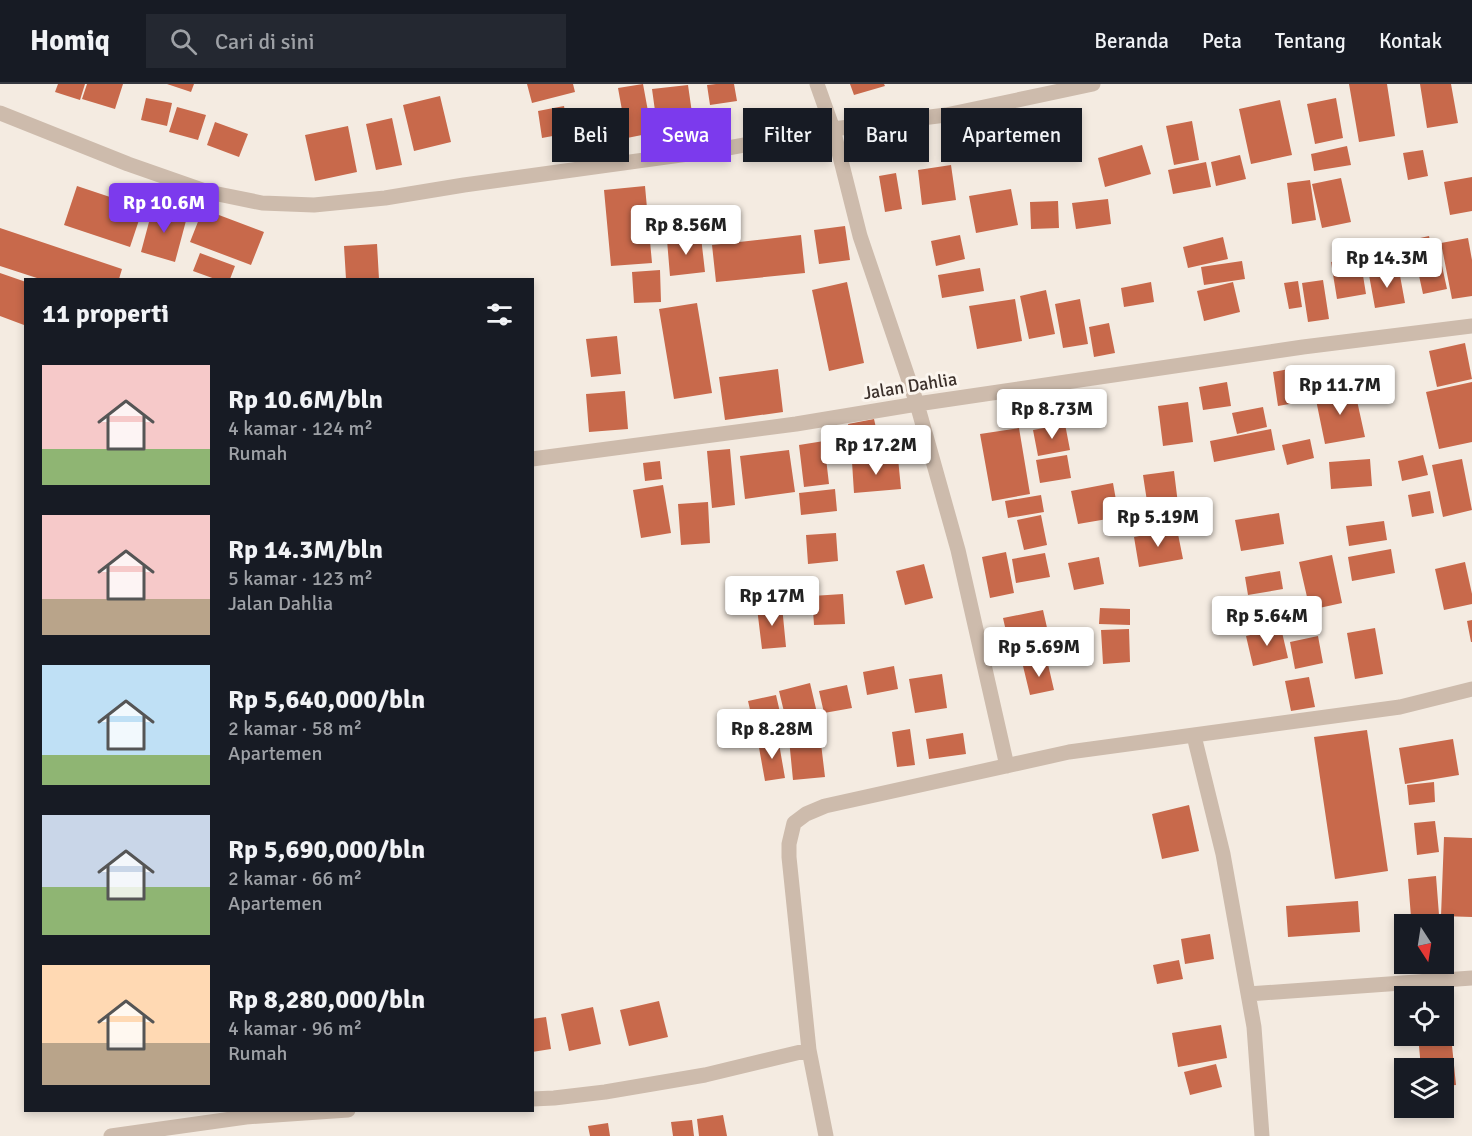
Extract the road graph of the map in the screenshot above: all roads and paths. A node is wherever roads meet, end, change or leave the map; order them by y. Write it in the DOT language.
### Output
graph roads {
  1 [pos="817,84"];
  2 [pos="1093,84"];
  3 [pos="0,113"];
  4 [pos="833,129"];
  5 [pos="1472,326"];
  6 [pos="917,404"];
  7 [pos="534,459"];
  8 [pos="1472,689"];
  9 [pos="1194,736"];
  10 [pos="1007,766"];
  11 [pos="1472,978"];
  12 [pos="1248,994"];
  13 [pos="809,1050"];
  14 [pos="534,1099"];
  15 [pos="319,1112"];
  16 [pos="111,1136"];
  17 [pos="826,1136"];
  18 [pos="1262,1136"];
  1 -- 4 [label="street"];
  2 -- 4 [label="street"];
  3 -- 4 [label="street"];
  4 -- 6 [label="street"];
  5 -- 6 [label="street, Jalan Dahlia"];
  6 -- 7 [label="street, Jalan Dahlia"];
  6 -- 10 [label="street"];
  8 -- 9 [label="street"];
  9 -- 10 [label="street"];
  9 -- 12 [label="street"];
  10 -- 13 [label="street"];
  11 -- 12 [label="street"];
  12 -- 18 [label="street"];
  13 -- 14 [label="street"];
  13 -- 17 [label="street"];
  15 -- 16 [label="street"];
}
